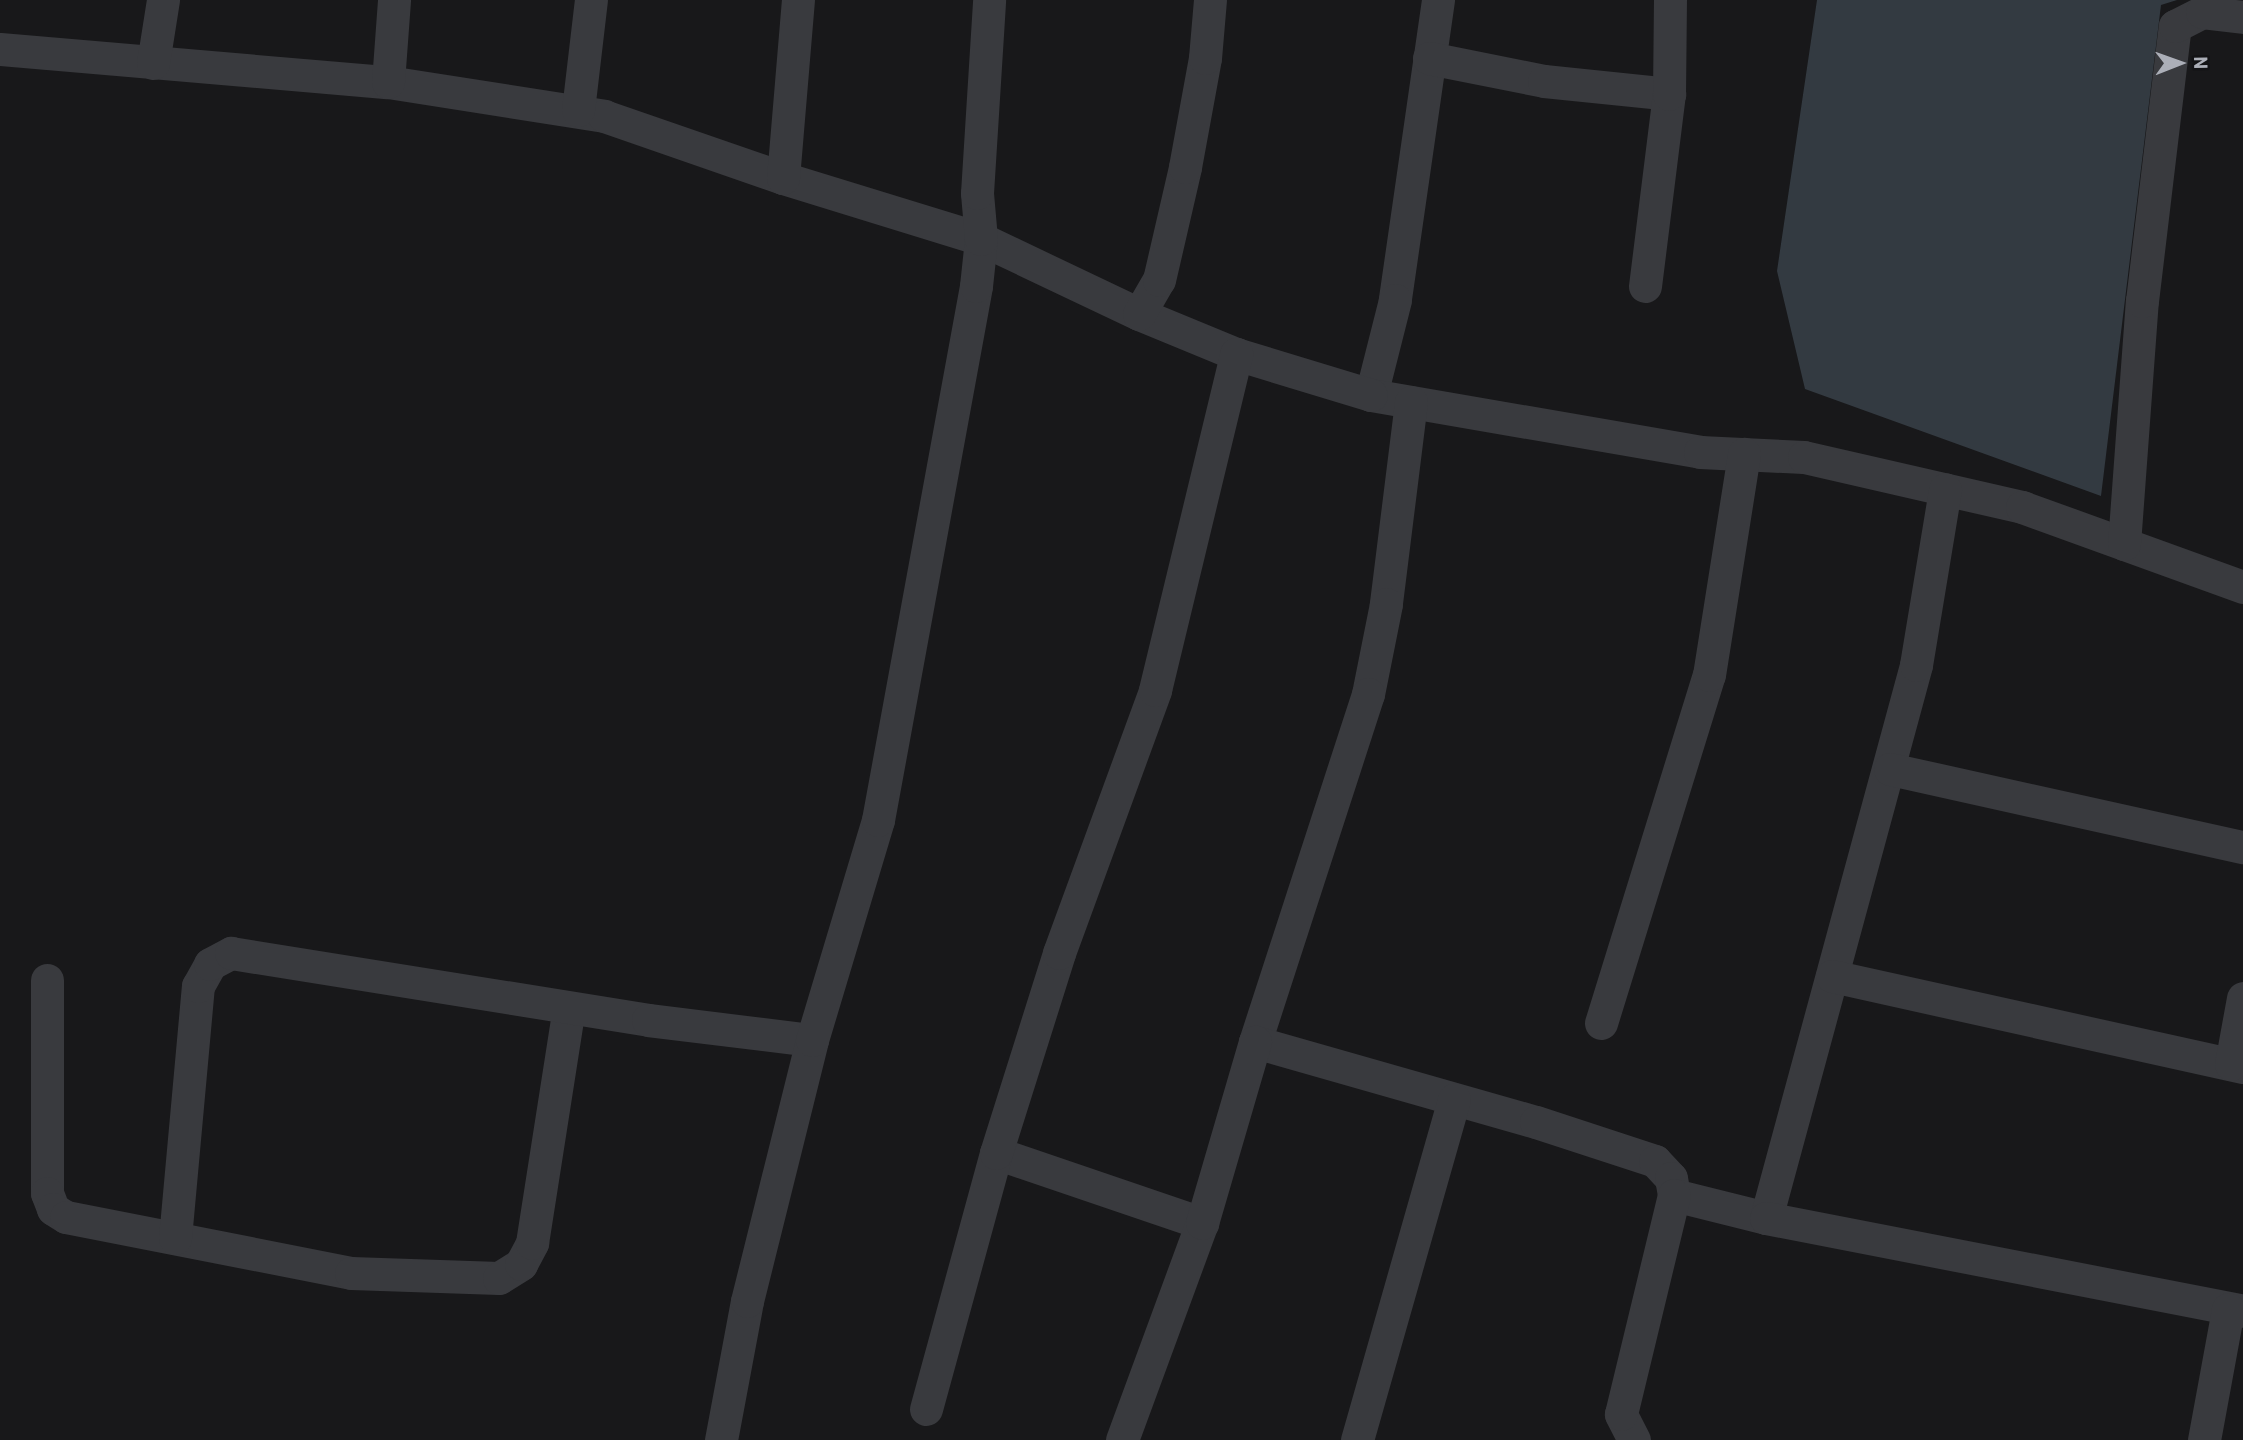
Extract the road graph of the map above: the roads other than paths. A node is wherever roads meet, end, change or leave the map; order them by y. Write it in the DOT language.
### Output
graph roads {
  1 [pos="163,0"];
  2 [pos="394,0"];
  3 [pos="591,0"];
  4 [pos="798,0"];
  5 [pos="989,0"];
  6 [pos="1210,0"];
  7 [pos="1438,0"];
  8 [pos="1670,0"];
  9 [pos="2243,17"];
  10 [pos="0,48"];
  11 [pos="1429,58"];
  12 [pos="153,63"];
  13 [pos="387,82"];
  14 [pos="1669,94"];
  15 [pos="578,110"];
  16 [pos="783,177"];
  17 [pos="981,239"];
  18 [pos="1645,286"];
  19 [pos="1139,314"];
  20 [pos="1236,354"];
  21 [pos="1371,395"];
  22 [pos="1411,402"];
  23 [pos="1744,454"];
  24 [pos="1945,489"];
  25 [pos="2124,544"];
  26 [pos="2243,587"];
  27 [pos="1890,769"];
  28 [pos="2243,847"];
  29 [pos="1832,976"];
  30 [pos="47,980"];
  31 [pos="2243,998"];
  32 [pos="569,1008"];
  33 [pos="1601,1023"];
  34 [pos="812,1040"];
  35 [pos="1255,1042"];
  36 [pos="2237,1066"];
  37 [pos="1454,1100"];
  38 [pos="996,1153"];
  39 [pos="1674,1195"];
  40 [pos="1766,1218"];
  41 [pos="1202,1223"];
  42 [pos="175,1238"];
  43 [pos="2236,1310"];
  44 [pos="926,1409"];
  45 [pos="721,1440"];
  46 [pos="1122,1440"];
  47 [pos="1357,1440"];
  48 [pos="1634,1440"];
  49 [pos="2204,1440"];
  1 -- 12 [label="street"];
  2 -- 13 [label="street"];
  3 -- 15 [label="street"];
  4 -- 16 [label="street"];
  5 -- 17 [label="street"];
  6 -- 19 [label="street"];
  7 -- 11 [label="street"];
  8 -- 14 [label="street"];
  9 -- 25 [label="street"];
  10 -- 12 [label="street"];
  11 -- 14 [label="street"];
  11 -- 21 [label="street"];
  12 -- 13 [label="street"];
  13 -- 15 [label="street"];
  14 -- 18 [label="street"];
  15 -- 16 [label="street"];
  16 -- 17 [label="street"];
  17 -- 19 [label="street"];
  17 -- 34 [label="street"];
  19 -- 20 [label="street"];
  20 -- 21 [label="street"];
  20 -- 38 [label="street"];
  21 -- 22 [label="street"];
  22 -- 23 [label="street"];
  22 -- 35 [label="street"];
  23 -- 24 [label="street"];
  23 -- 33 [label="street"];
  24 -- 25 [label="street"];
  24 -- 27 [label="street"];
  25 -- 26 [label="street"];
  27 -- 28 [label="street"];
  27 -- 29 [label="street"];
  29 -- 36 [label="street"];
  29 -- 40 [label="street"];
  30 -- 42 [label="street"];
  31 -- 36 [label="street"];
  32 -- 34 [label="street"];
  32 -- 42 [label="street"];
  32 -- 42 [label="street"];
  34 -- 45 [label="street"];
  35 -- 37 [label="street"];
  35 -- 41 [label="street"];
  37 -- 39 [label="street"];
  37 -- 47 [label="street"];
  38 -- 41 [label="street"];
  38 -- 44 [label="street"];
  39 -- 40 [label="street"];
  39 -- 48 [label="street"];
  40 -- 43 [label="street"];
  41 -- 46 [label="street"];
  43 -- 49 [label="street"];
}
